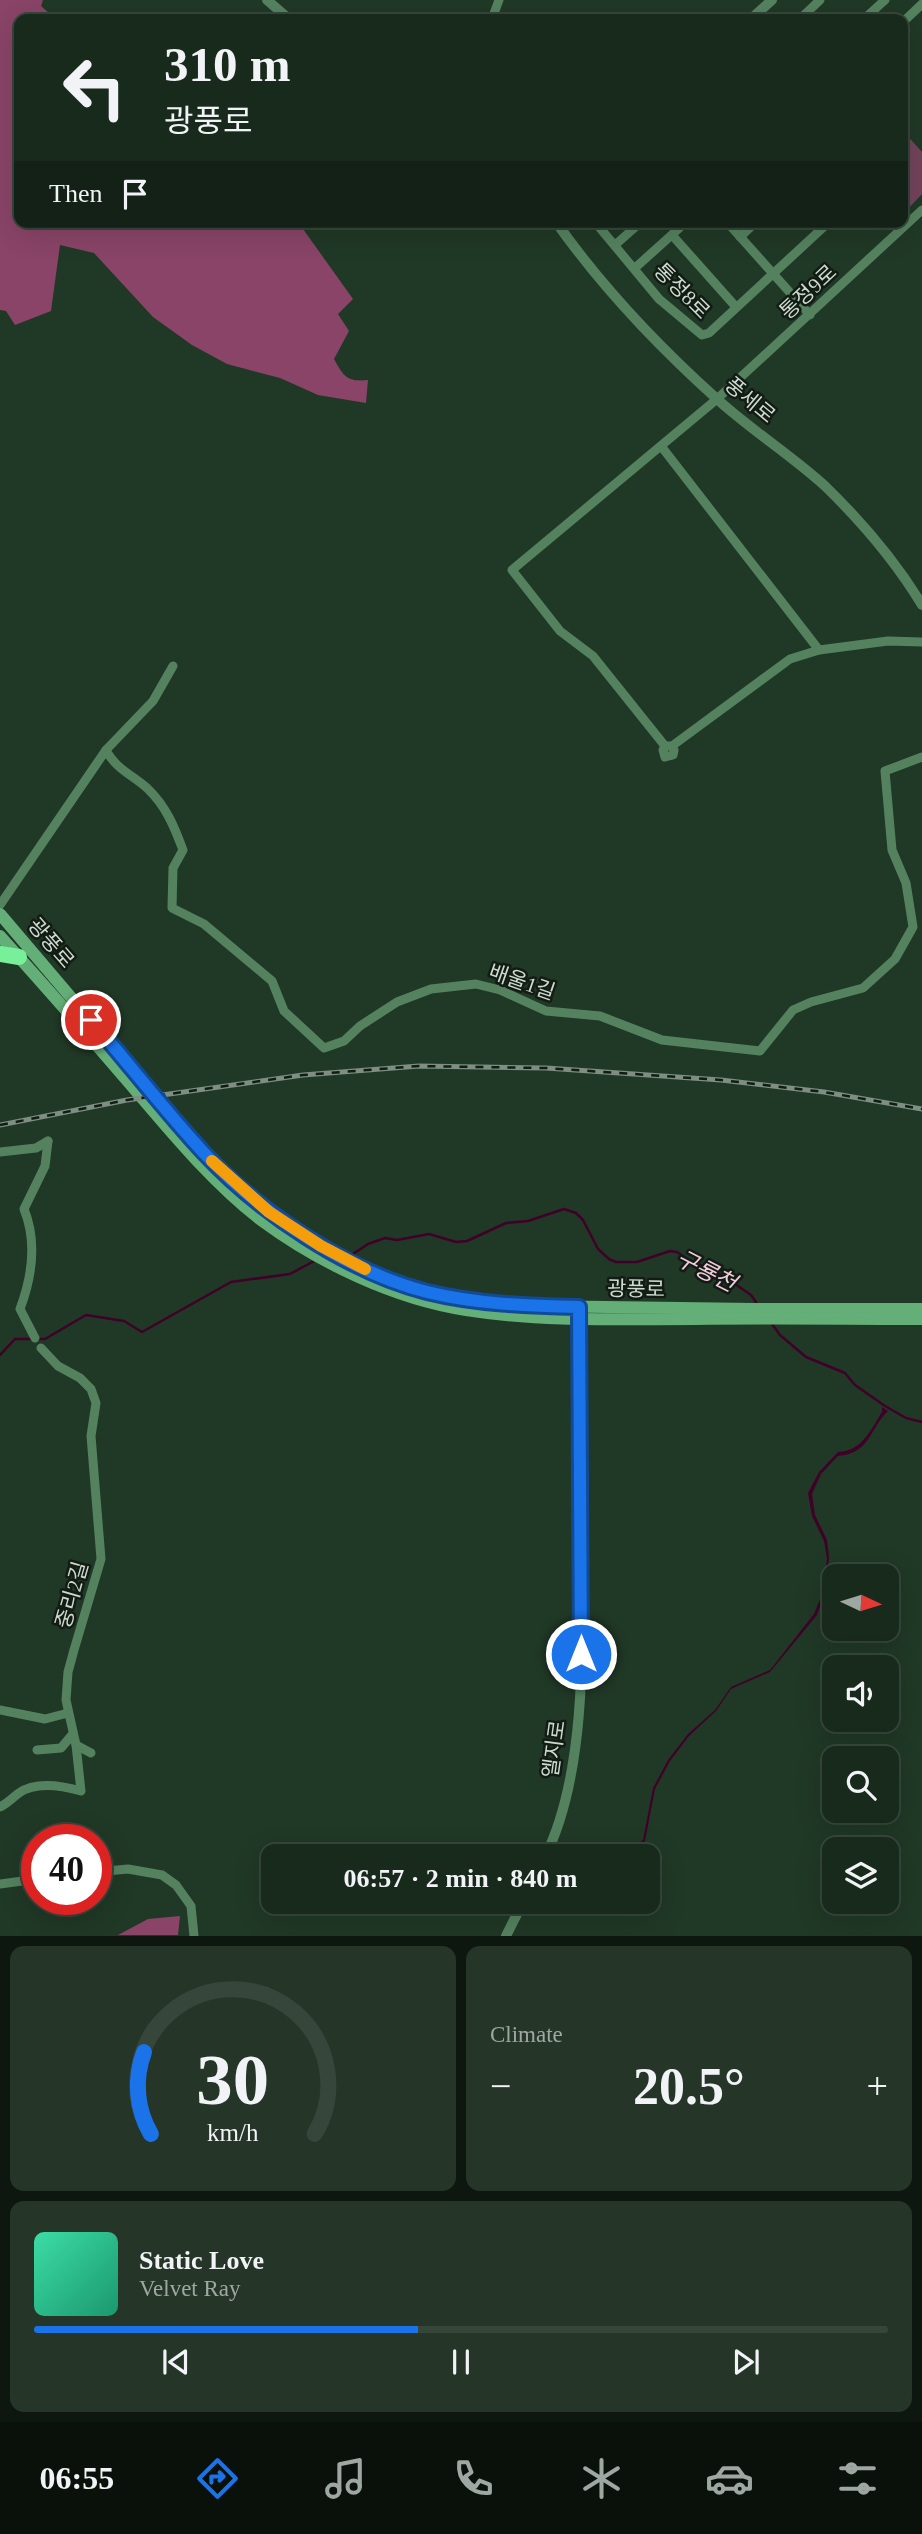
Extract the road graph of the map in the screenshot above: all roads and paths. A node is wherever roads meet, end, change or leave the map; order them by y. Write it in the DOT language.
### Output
graph roads {
  1 [pos="267,0"];
  2 [pos="821,0"];
  3 [pos="884,0"];
  4 [pos="922,2"];
  5 [pos="283,14"];
  6 [pos="806,14"];
  7 [pos="869,14"];
  8 [pos="908,17"];
  9 [pos="922,209"];
  10 [pos="908,222"];
  11 [pos="561,228"];
  12 [pos="600,228"];
  13 [pos="634,228"];
  14 [pos="680,228"];
  15 [pos="732,228"];
  16 [pos="750,228"];
  17 [pos="823,228"];
  18 [pos="902,228"];
  19 [pos="672,235"];
  20 [pos="740,237"];
  21 [pos="615,245"];
  22 [pos="635,268"];
  23 [pos="773,274"];
  24 [pos="736,307"];
  25 [pos="810,314"];
  26 [pos="717,399"];
  27 [pos="662,446"];
  28 [pos="922,605"];
  29 [pos="922,642"];
  30 [pos="819,650"];
  31 [pos="173,666"];
  32 [pos="106,750"];
  33 [pos="922,757"];
  34 [pos="0,905"];
  35 [pos="0,914"];
  36 [pos="0,936"];
  37 [pos="0,954"];
  38 [pos="19,957"];
  39 [pos="0,1152"];
  40 [pos="922,1309"];
  41 [pos="580,1313"];
  42 [pos="786,1314"];
  43 [pos="922,1320"];
  44 [pos="35,1338"];
  45 [pos="41,1348"];
  46 [pos="0,1710"];
  47 [pos="68,1713"];
  48 [pos="72,1735"];
  49 [pos="76,1745"];
  50 [pos="37,1750"];
  51 [pos="91,1753"];
  52 [pos="0,1807"];
  53 [pos="551,1844"];
  54 [pos="112,1871"];
  55 [pos="21,1881"];
  56 [pos="0,1884"];
  57 [pos="517,1914"];
  58 [pos="194,1936"];
  59 [pos="506,1936"];
  1 -- 5 [label="street"];
  2 -- 6 [label="street"];
  3 -- 7 [label="street"];
  4 -- 8 [label="street"];
  9 -- 10 [label="street, 통정9로"];
  11 -- 26 [label="street, 풍세로"];
  12 -- 21 [label="street, 통정8로"];
  13 -- 21 [label="street"];
  14 -- 19 [label="street, 통정8로"];
  15 -- 20 [label="street"];
  16 -- 20 [label="street"];
  17 -- 23 [label="street, 통정8로"];
  18 -- 25 [label="street, 통정9로"];
  19 -- 22 [label="street, 통정8로"];
  19 -- 24 [label="street, 통정8로"];
  20 -- 23 [label="street"];
  21 -- 22 [label="street, 통정8로"];
  22 -- 24 [label="street, 통정8로"];
  23 -- 24 [label="street, 통정8로"];
  23 -- 25 [label="street"];
  25 -- 26 [label="street, 통정9로"];
  26 -- 27 [label="street, 통정9로"];
  26 -- 28 [label="street, 풍세로"];
  27 -- 30 [label="street"];
  27 -- 30 [label="street, 통정9로"];
  29 -- 30 [label="street"];
  31 -- 32 [label="street"];
  32 -- 33 [label="street, 배울1길"];
  32 -- 34 [label="street"];
  35 -- 41 [label="main road, 광풍로"];
  36 -- 38 [label="main road, 광풍로"];
  37 -- 38 [label="highway"];
  38 -- 41 [label="main road, 광풍로"];
  39 -- 44 [label="street"];
  40 -- 42 [label="main road"];
  41 -- 42 [label="main road, 광풍로"];
  41 -- 53 [label="street, 엘지로"];
  42 -- 43 [label="main road"];
  45 -- 47 [label="street, 중리2길"];
  46 -- 47 [label="street"];
  47 -- 48 [label="street, 중리2길"];
  48 -- 49 [label="street, 중리2길"];
  48 -- 50 [label="street"];
  49 -- 51 [label="street"];
  49 -- 52 [label="street, 중리2길"];
  54 -- 58 [label="street"];
  55 -- 56 [label="street"];
  57 -- 59 [label="street"];
}
